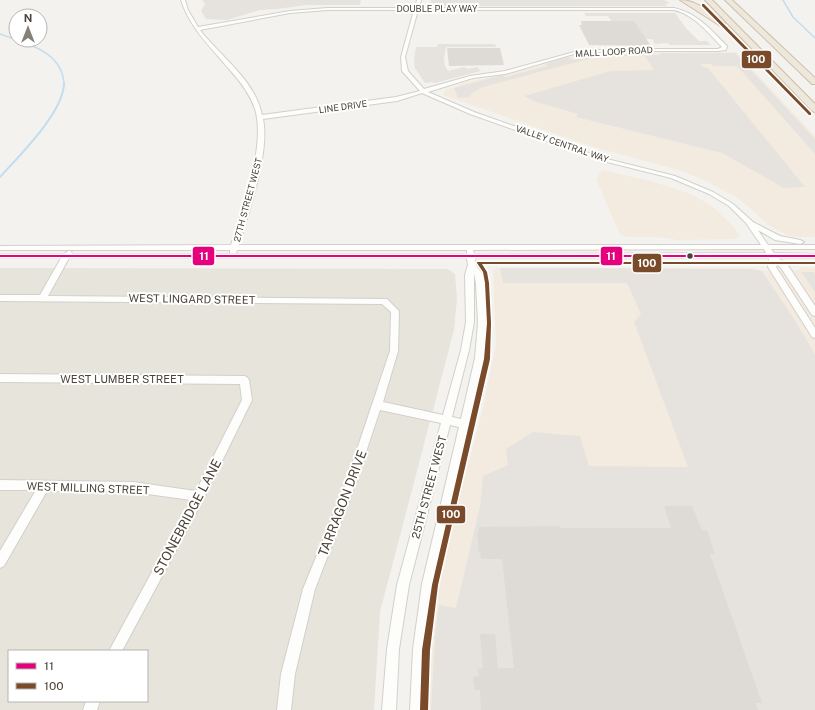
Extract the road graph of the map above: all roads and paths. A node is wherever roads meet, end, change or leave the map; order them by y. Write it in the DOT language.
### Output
graph roads {
  1 [pos="183,0"];
  2 [pos="419,0"];
  3 [pos="683,0"];
  4 [pos="708,0"];
  5 [pos="728,0"];
  6 [pos="744,5"];
  7 [pos="417,9"];
  8 [pos="679,10"];
  9 [pos="197,29"];
  10 [pos="767,36"];
  11 [pos="750,44"];
  12 [pos="815,82"];
  13 [pos="424,92"];
  14 [pos="815,109"];
  15 [pos="261,117"];
  16 [pos="749,222"];
  17 [pos="815,242"];
  18 [pos="235,247"];
  19 [pos="470,247"];
  20 [pos="767,247"];
  21 [pos="815,247"];
  22 [pos="0,248"];
  23 [pos="71,248"];
  24 [pos="0,256"];
  25 [pos="66,256"];
  26 [pos="232,256"];
  27 [pos="815,256"];
  28 [pos="773,257"];
  29 [pos="471,261"];
  30 [pos="43,297"];
  31 [pos="0,298"];
  32 [pos="384,301"];
  33 [pos="815,313"];
  34 [pos="815,335"];
  35 [pos="0,378"];
  36 [pos="244,380"];
  37 [pos="377,405"];
  38 [pos="447,420"];
  39 [pos="465,424"];
  40 [pos="0,485"];
  41 [pos="44,486"];
  42 [pos="199,496"];
  43 [pos="0,562"];
  44 [pos="116,650"];
  45 [pos="284,710"];
  46 [pos="389,710"];
  47 [pos="417,710"];
  1 -- 9 [label="street, 27TH STREET WEST"];
  2 -- 7 [label="street, VALLEY CENTRAL WAY"];
  3 -- 11 [label="highway"];
  4 -- 11 [label="highway"];
  5 -- 10 [label="highway"];
  6 -- 10 [label="highway"];
  7 -- 8 [label="street, DOUBLE PLAY WAY"];
  7 -- 9 [label="street, DOUBLE PLAY WAY"];
  7 -- 13 [label="street, VALLEY CENTRAL WAY"];
  8 -- 13 [label="street, MALL LOOP ROAD"];
  9 -- 15 [label="street, 27TH STREET WEST"];
  10 -- 12 [label="highway"];
  11 -- 14 [label="highway"];
  13 -- 15 [label="street, LINE DRIVE"];
  13 -- 16 [label="street, VALLEY CENTRAL WAY"];
  15 -- 18 [label="street, 27TH STREET WEST"];
  16 -- 17 [label="street"];
  16 -- 20 [label="street, VALLEY CENTRAL WAY"];
  18 -- 19 [label="street"];
  18 -- 23 [label="street"];
  18 -- 26 [label="street, 27TH STREET WEST"];
  19 -- 20 [label="street"];
  19 -- 29 [label="street, 25TH STREET WEST"];
  20 -- 21 [label="street"];
  20 -- 28 [label="street, VALLEY CENTRAL WAY"];
  22 -- 23 [label="street"];
  23 -- 25 [label="street"];
  24 -- 25 [label="street"];
  25 -- 26 [label="street"];
  25 -- 30 [label="street"];
  26 -- 29 [label="street"];
  27 -- 28 [label="street"];
  28 -- 29 [label="street"];
  28 -- 33 [label="street, VALLEY CENTRAL WAY"];
  28 -- 34 [label="street, VALLEY CENTRAL WAY"];
  29 -- 38 [label="street, 25TH STREET WEST"];
  29 -- 39 [label="street, 25TH STREET WEST"];
  30 -- 31 [label="street, WEST LINGARD STREET"];
  30 -- 32 [label="street, WEST LINGARD STREET"];
  32 -- 37 [label="street, TARRAGON DRIVE"];
  35 -- 36 [label="street, WEST LUMBER STREET"];
  36 -- 42 [label="street, STONEBRIDGE LANE"];
  37 -- 38 [label="street"];
  37 -- 45 [label="street, TARRAGON DRIVE"];
  38 -- 39 [label="street"];
  38 -- 46 [label="street, 25TH STREET WEST"];
  39 -- 47 [label="street, 25TH STREET WEST"];
  40 -- 41 [label="street, WEST MILLING STREET"];
  41 -- 42 [label="street, WEST MILLING STREET"];
  41 -- 43 [label="street"];
  42 -- 44 [label="street, STONEBRIDGE LANE"];
}
